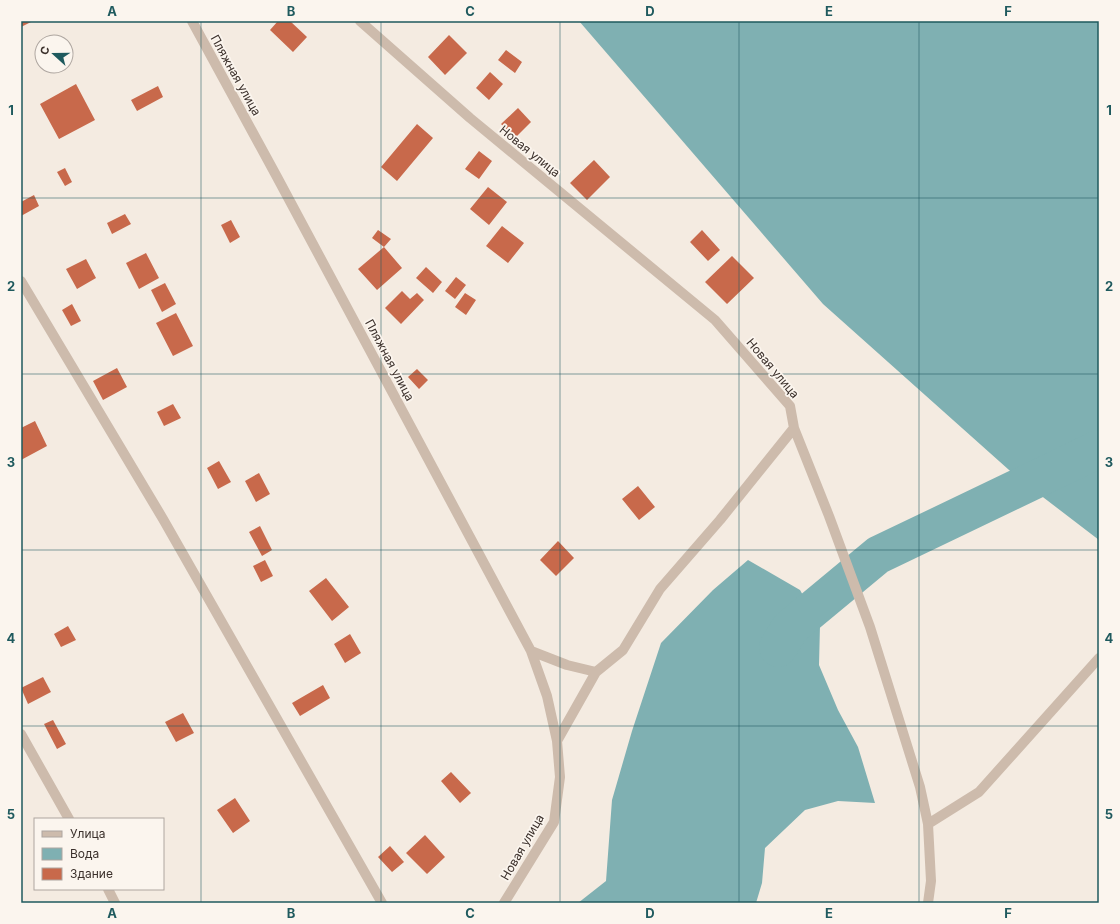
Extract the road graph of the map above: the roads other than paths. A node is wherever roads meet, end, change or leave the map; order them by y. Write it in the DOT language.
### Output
graph roads {
  1 [pos="192,21"];
  2 [pos="360,21"];
  3 [pos="21,281"];
  4 [pos="794,428"];
  5 [pos="531,651"];
  6 [pos="1099,658"];
  7 [pos="596,672"];
  8 [pos="21,734"];
  9 [pos="557,741"];
  10 [pos="67,818"];
  11 [pos="928,824"];
  12 [pos="108,890"];
  13 [pos="115,903"];
  14 [pos="382,903"];
  15 [pos="504,903"];
  16 [pos="928,903"];
  1 -- 5 [label="street, Пляжная улица"];
  2 -- 4 [label="street, Новая улица"];
  3 -- 14 [label="street"];
  4 -- 7 [label="street"];
  4 -- 11 [label="street, Новая улица"];
  5 -- 7 [label="street"];
  5 -- 9 [label="street, Пляжная улица"];
  6 -- 11 [label="street"];
  7 -- 9 [label="street"];
  8 -- 10 [label="street"];
  9 -- 15 [label="street, Новая улица"];
  11 -- 16 [label="street, Новая улица"];
  12 -- 13 [label="street"];
}
